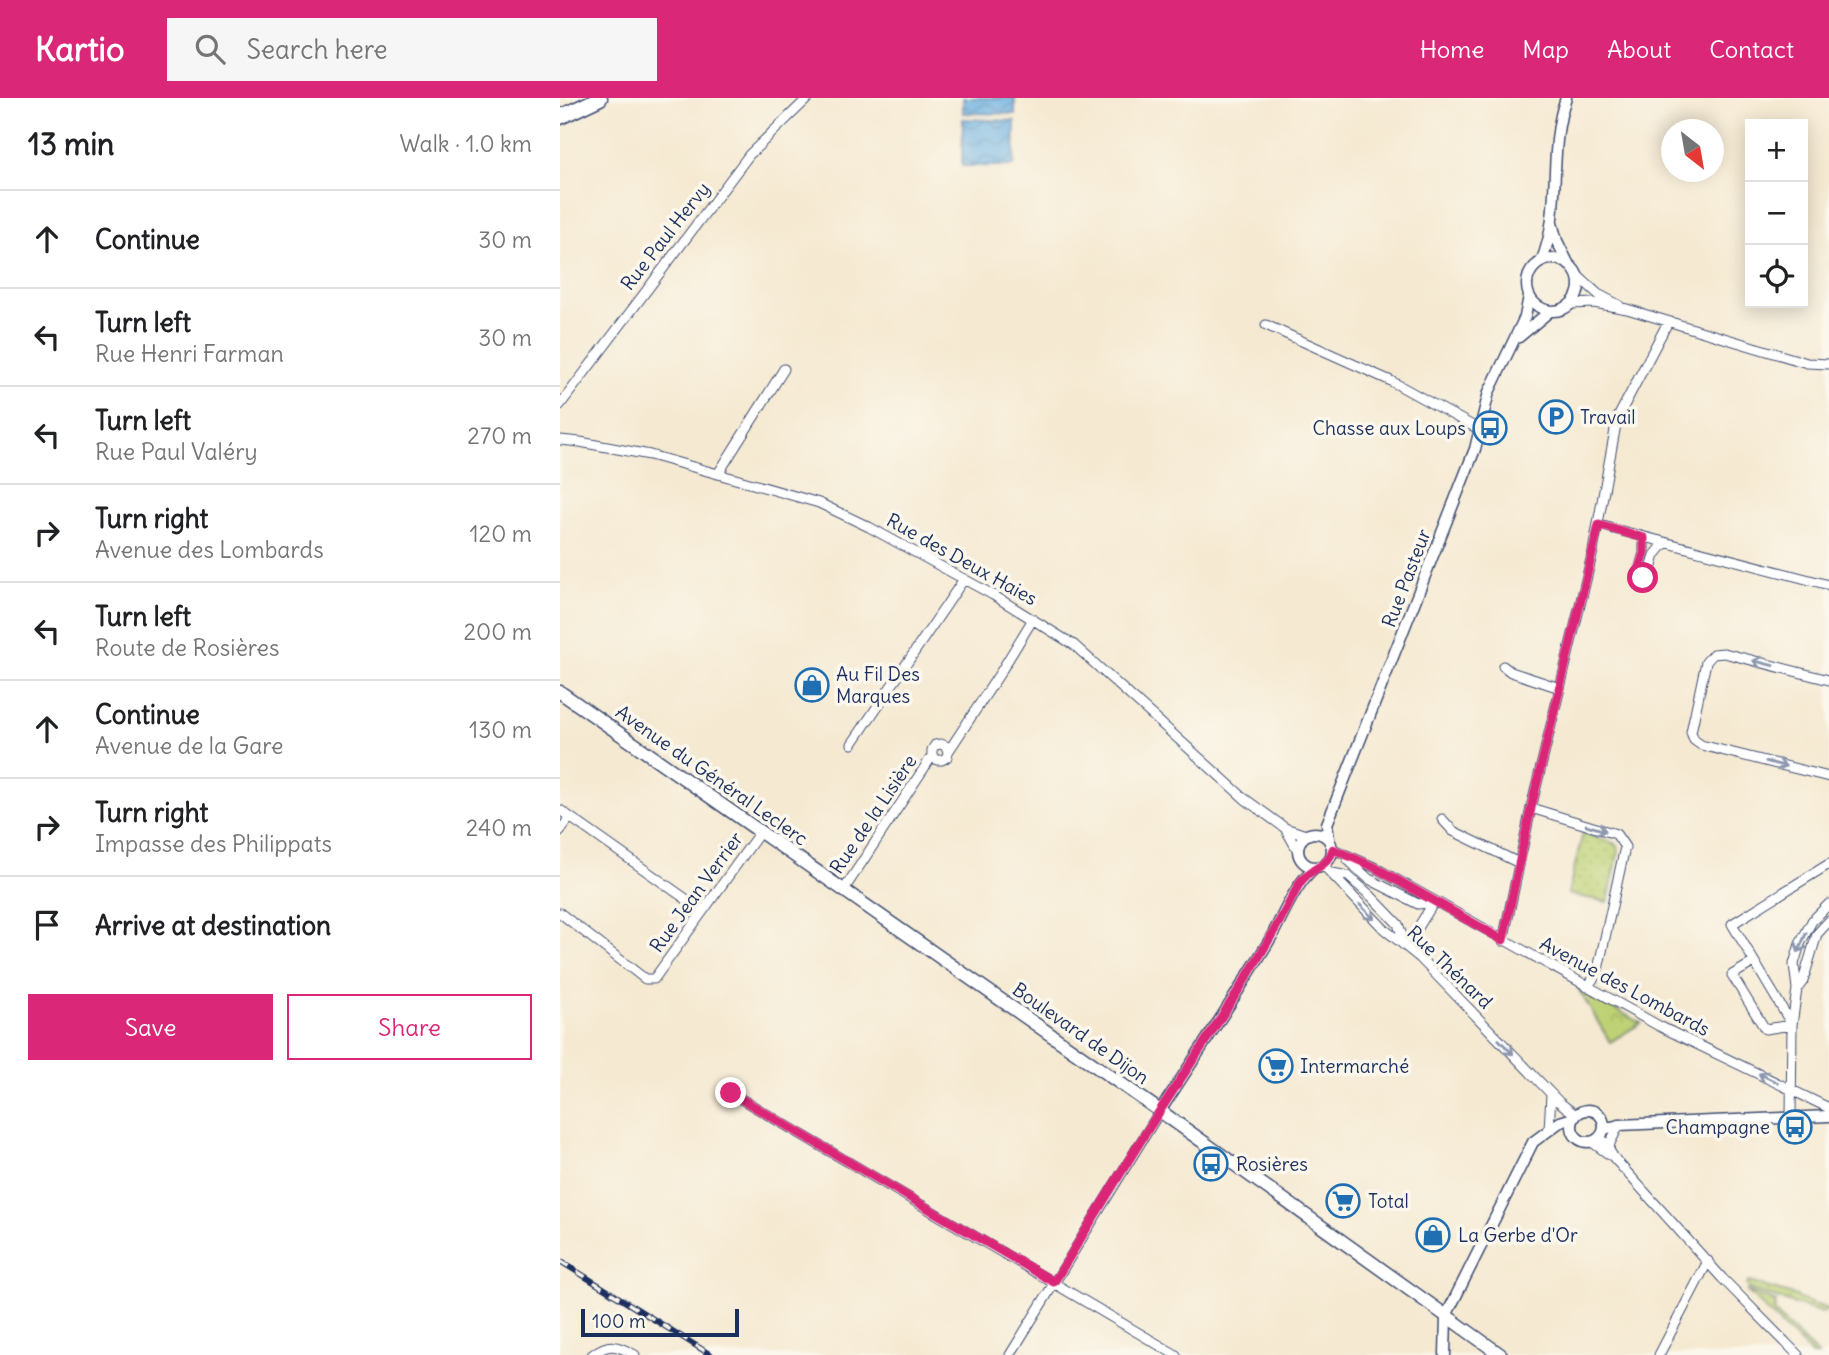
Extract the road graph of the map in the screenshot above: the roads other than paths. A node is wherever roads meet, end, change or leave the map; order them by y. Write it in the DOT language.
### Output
graph roads {
  1 [pos="600,98"];
  2 [pos="808,98"];
  3 [pos="1566,98"];
  4 [pos="564,116"];
  5 [pos="1552,220"];
  6 [pos="1541,262"];
  7 [pos="1569,265"];
  8 [pos="1577,275"];
  9 [pos="1529,296"];
  10 [pos="1570,304"];
  11 [pos="1627,309"];
  12 [pos="1550,311"];
  13 [pos="1668,322"];
  14 [pos="1266,325"];
  15 [pos="1513,344"];
  16 [pos="1829,365"];
  17 [pos="785,369"];
  18 [pos="560,405"];
  19 [pos="1480,429"];
  20 [pos="560,440"];
  21 [pos="718,474"];
  22 [pos="1599,525"];
  23 [pos="1644,538"];
  24 [pos="1665,543"];
  25 [pos="964,579"];
  26 [pos="1829,585"];
  27 [pos="1033,618"];
  28 [pos="1503,666"];
  29 [pos="1829,680"];
  30 [pos="1560,688"];
  31 [pos="560,692"];
  32 [pos="852,744"];
  33 [pos="1829,777"];
  34 [pos="1531,808"];
  35 [pos="560,810"];
  36 [pos="570,817"];
  37 [pos="1442,819"];
  38 [pos="1327,824"];
  39 [pos="1285,828"];
  40 [pos="560,831"];
  41 [pos="760,832"];
  42 [pos="1310,834"];
  43 [pos="1335,848"];
  44 [pos="1297,849"];
  45 [pos="1301,861"];
  46 [pos="1519,863"];
  47 [pos="1829,864"];
  48 [pos="1323,869"];
  49 [pos="1300,883"];
  50 [pos="843,891"];
  51 [pos="1434,902"];
  52 [pos="1829,904"];
  53 [pos="703,911"];
  54 [pos="560,913"];
  55 [pos="1829,921"];
  56 [pos="1503,940"];
  57 [pos="1406,947"];
  58 [pos="1754,962"];
  59 [pos="1587,987"];
  60 [pos="1797,989"];
  61 [pos="1792,1025"];
  62 [pos="1791,1090"];
  63 [pos="731,1093"];
  64 [pos="1551,1094"];
  65 [pos="1829,1108"];
  66 [pos="1160,1111"];
  67 [pos="1829,1116"];
  68 [pos="1574,1117"];
  69 [pos="1601,1117"];
  70 [pos="1791,1118"];
  71 [pos="1619,1125"];
  72 [pos="1545,1133"];
  73 [pos="1573,1133"];
  74 [pos="1599,1136"];
  75 [pos="1612,1154"];
  76 [pos="1707,1261"];
  77 [pos="1054,1282"];
  78 [pos="1446,1316"];
  79 [pos="592,1355"];
  80 [pos="635,1355"];
  81 [pos="1010,1355"];
  82 [pos="1176,1355"];
  83 [pos="1445,1355"];
  84 [pos="1501,1355"];
  85 [pos="1659,1355"];
  86 [pos="1798,1355"];
  1 -- 4 [label="main road"];
  2 -- 18 [label="street, Rue Paul Hervy"];
  3 -- 5 [label="street"];
  5 -- 6 [label="street"];
  5 -- 7 [label="street"];
  6 -- 7 [label="street"];
  6 -- 9 [label="street"];
  7 -- 8 [label="street"];
  8 -- 10 [label="street"];
  8 -- 11 [label="street"];
  9 -- 12 [label="street"];
  9 -- 15 [label="street, Rue Pasteur"];
  10 -- 11 [label="street"];
  10 -- 12 [label="street"];
  11 -- 13 [label="street"];
  12 -- 15 [label="street, Rue Pasteur"];
  13 -- 16 [label="street"];
  13 -- 22 [label="street"];
  14 -- 19 [label="street"];
  15 -- 19 [label="street, Rue Pasteur"];
  17 -- 21 [label="street"];
  19 -- 38 [label="street, Rue Pasteur"];
  20 -- 21 [label="street, Rue des Deux Haies"];
  21 -- 25 [label="street, Rue des Deux Haies"];
  22 -- 23 [label="street"];
  22 -- 30 [label="street"];
  23 -- 24 [label="street"];
  23 -- 24 [label="street"];
  24 -- 26 [label="street"];
  25 -- 27 [label="street, Rue des Deux Haies"];
  25 -- 32 [label="street"];
  27 -- 39 [label="street, Rue des Deux Haies"];
  27 -- 50 [label="street, Rue de la Lisière"];
  28 -- 30 [label="street"];
  29 -- 33 [label="street, one-way"];
  30 -- 34 [label="street"];
  31 -- 41 [label="main road, Avenue du Général Leclerc"];
  34 -- 46 [label="street"];
  34 -- 59 [label="street, one-way"];
  35 -- 36 [label="street"];
  36 -- 40 [label="street"];
  36 -- 53 [label="street"];
  37 -- 46 [label="street"];
  38 -- 42 [label="street"];
  38 -- 43 [label="street, Rue Pasteur"];
  39 -- 42 [label="street, Rue des Deux Haies"];
  39 -- 44 [label="street, Rue des Deux Haies"];
  41 -- 50 [label="main road, Avenue du Général Leclerc"];
  41 -- 53 [label="street, Rue Jean Verrier"];
  42 -- 43 [label="street"];
  42 -- 44 [label="street"];
  43 -- 48 [label="street"];
  43 -- 51 [label="street, Avenue des Lombards"];
  44 -- 45 [label="street"];
  45 -- 48 [label="street"];
  45 -- 49 [label="street"];
  46 -- 56 [label="street"];
  47 -- 58 [label="street"];
  48 -- 49 [label="street"];
  48 -- 57 [label="street, Rue Thénard, one-way"];
  48 -- 57 [label="street"];
  49 -- 66 [label="street"];
  50 -- 66 [label="main road, Boulevard de Dijon"];
  51 -- 56 [label="street, Avenue des Lombards"];
  51 -- 57 [label="street"];
  52 -- 60 [label="street, one-way"];
  53 -- 54 [label="street, Rue Jean Verrier"];
  55 -- 60 [label="street"];
  56 -- 59 [label="street, Avenue des Lombards"];
  57 -- 64 [label="street, Rue Thénard, one-way"];
  58 -- 61 [label="street"];
  58 -- 61 [label="street"];
  62 -- 59 [label="street, Avenue des Lombards, one-way"];
  60 -- 61 [label="street"];
  61 -- 62 [label="street"];
  62 -- 65 [label="street, Avenue des Lombards"];
  62 -- 70 [label="street"];
  63 -- 77 [label="street"];
  64 -- 68 [label="street, Rue Thénard"];
  64 -- 72 [label="street"];
  66 -- 77 [label="street"];
  66 -- 78 [label="main road, Boulevard de Dijon"];
  67 -- 70 [label="street"];
  68 -- 69 [label="street"];
  68 -- 72 [label="street"];
  68 -- 73 [label="street"];
  69 -- 71 [label="street"];
  69 -- 74 [label="street"];
  70 -- 71 [label="street"];
  71 -- 74 [label="street"];
  71 -- 75 [label="street"];
  72 -- 73 [label="street"];
  72 -- 78 [label="street"];
  73 -- 74 [label="street"];
  74 -- 75 [label="street"];
  75 -- 76 [label="street"];
  76 -- 85 [label="street"];
  76 -- 86 [label="street"];
  77 -- 81 [label="street"];
  77 -- 82 [label="street"];
  78 -- 83 [label="street"];
  78 -- 84 [label="main road, Boulevard de Dijon"];
  79 -- 80 [label="street"];
}
